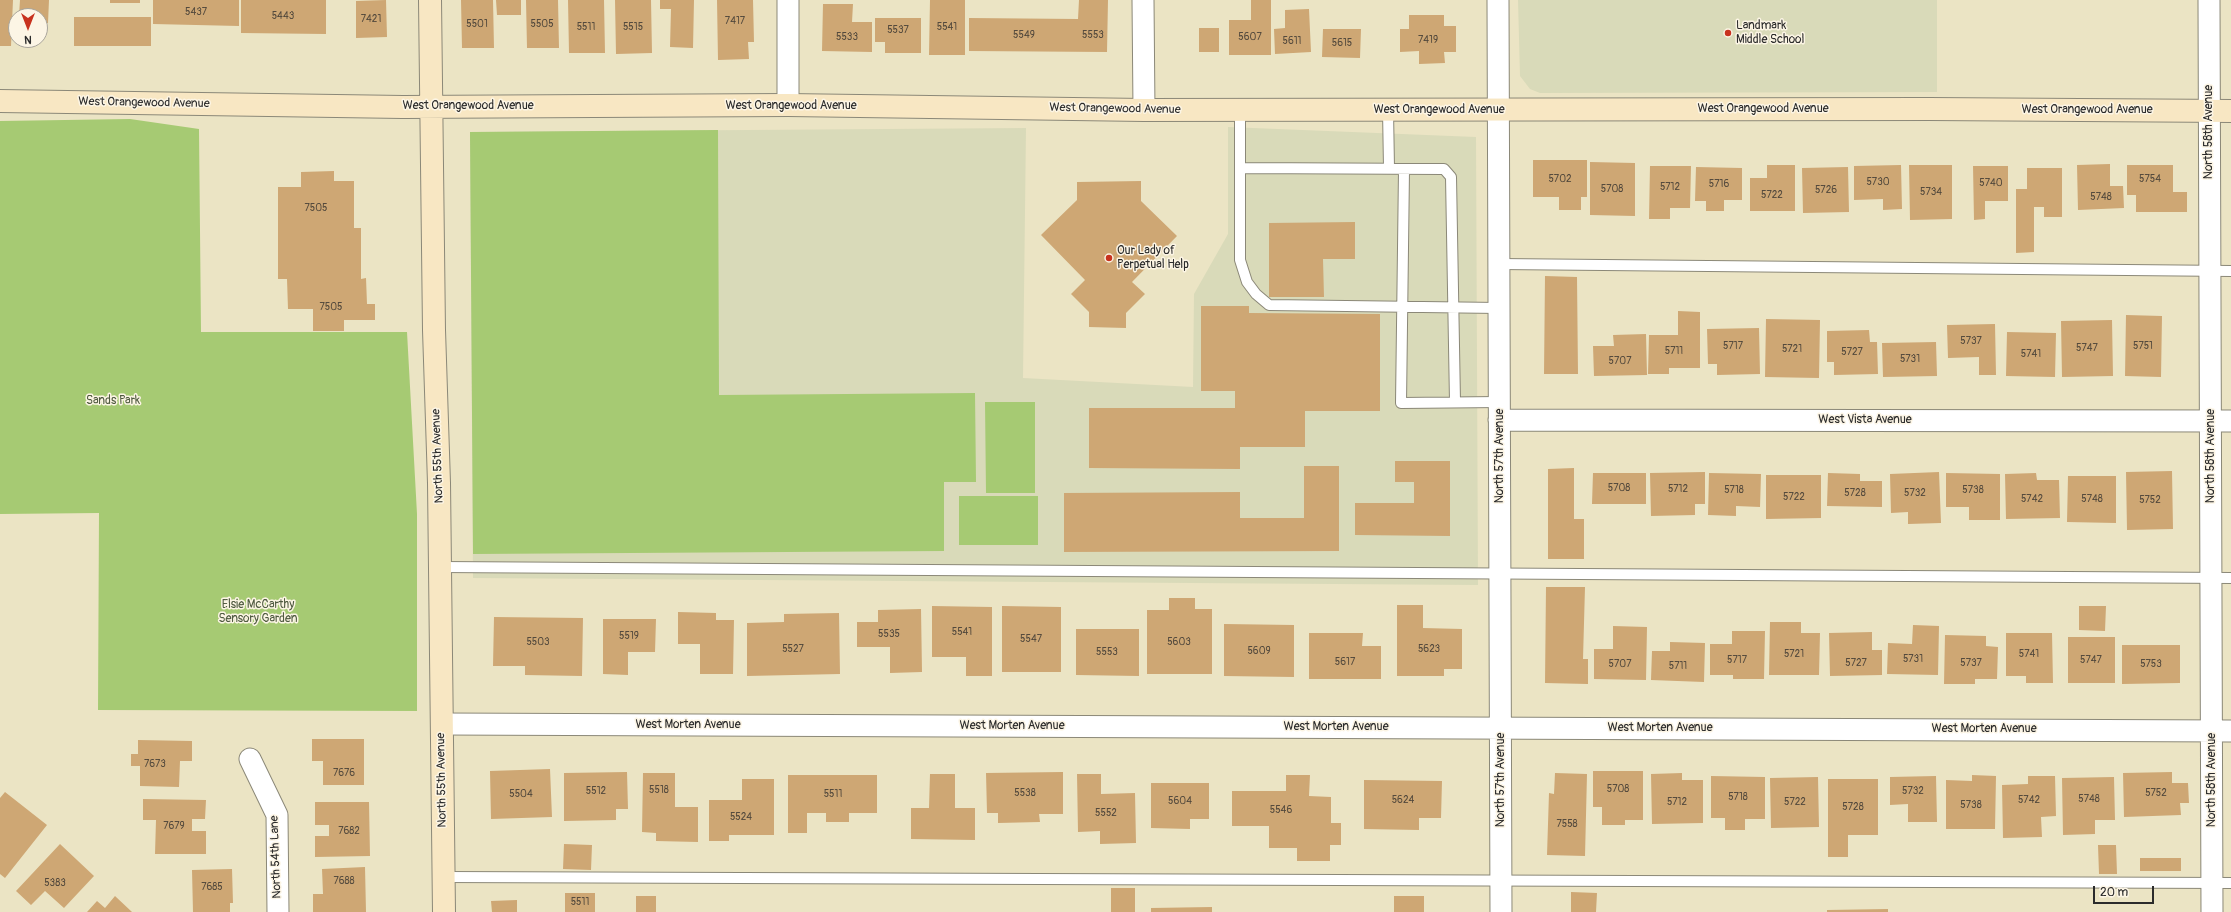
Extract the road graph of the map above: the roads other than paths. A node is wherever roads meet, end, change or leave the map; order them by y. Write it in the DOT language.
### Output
graph roads {
  1 [pos="430,0"];
  2 [pos="788,0"];
  3 [pos="1144,0"];
  4 [pos="1498,0"];
  5 [pos="2209,0"];
  6 [pos="0,101"];
  7 [pos="788,105"];
  8 [pos="433,107"];
  9 [pos="1144,110"];
  10 [pos="1240,110"];
  11 [pos="1388,110"];
  12 [pos="1498,110"];
  13 [pos="2209,111"];
  14 [pos="2231,111"];
  15 [pos="1240,168"];
  16 [pos="1389,168"];
  17 [pos="1404,170"];
  18 [pos="1499,264"];
  19 [pos="2210,271"];
  20 [pos="2231,271"];
  21 [pos="1402,307"];
  22 [pos="1454,308"];
  23 [pos="1499,308"];
  24 [pos="1455,402"];
  25 [pos="1499,411"];
  26 [pos="2211,421"];
  27 [pos="2231,421"];
  28 [pos="440,567"];
  29 [pos="1500,574"];
  30 [pos="2221,578"];
  31 [pos="442,724"];
  32 [pos="1501,727"];
  33 [pos="2221,731"];
  34 [pos="250,759"];
  35 [pos="444,877"];
  36 [pos="1501,881"];
  37 [pos="2221,883"];
  38 [pos="278,912"];
  39 [pos="444,912"];
  40 [pos="1502,912"];
  41 [pos="2212,912"];
  1 -- 8 [label="street, North 55th Avenue"];
  2 -- 7 [label="street"];
  3 -- 9 [label="street"];
  4 -- 12 [label="street, North 57th Avenue"];
  5 -- 13 [label="street, North 58th Avenue"];
  6 -- 8 [label="street, West Orangewood Avenue"];
  7 -- 8 [label="street, West Orangewood Avenue"];
  7 -- 9 [label="street, West Orangewood Avenue"];
  8 -- 28 [label="street, North 55th Avenue"];
  9 -- 10 [label="street, West Orangewood Avenue"];
  10 -- 11 [label="street, West Orangewood Avenue"];
  10 -- 15 [label="lane"];
  11 -- 12 [label="street, West Orangewood Avenue"];
  11 -- 16 [label="lane"];
  12 -- 13 [label="street, West Orangewood Avenue"];
  12 -- 18 [label="street, North 57th Avenue"];
  13 -- 14 [label="street, West Orangewood Avenue"];
  13 -- 19 [label="street, North 58th Avenue"];
  15 -- 16 [label="lane"];
  15 -- 21 [label="lane"];
  16 -- 17 [label="lane"];
  17 -- 21 [label="lane"];
  17 -- 22 [label="lane"];
  18 -- 19 [label="lane"];
  18 -- 23 [label="street, North 57th Avenue"];
  19 -- 20 [label="lane"];
  19 -- 26 [label="street, North 58th Avenue"];
  21 -- 22 [label="lane"];
  21 -- 24 [label="lane"];
  22 -- 23 [label="lane"];
  22 -- 24 [label="lane"];
  23 -- 25 [label="street, North 57th Avenue"];
  24 -- 25 [label="lane"];
  25 -- 26 [label="street, West Vista Avenue"];
  25 -- 29 [label="street, North 57th Avenue"];
  26 -- 27 [label="street, West Vista Avenue"];
  26 -- 30 [label="street, North 58th Avenue"];
  28 -- 29 [label="lane"];
  28 -- 31 [label="street, North 55th Avenue"];
  29 -- 30 [label="lane"];
  29 -- 32 [label="street, North 57th Avenue"];
  30 -- 33 [label="street, North 58th Avenue"];
  31 -- 32 [label="street, West Morten Avenue"];
  31 -- 35 [label="street, North 55th Avenue"];
  32 -- 33 [label="street, West Morten Avenue"];
  32 -- 36 [label="street, North 57th Avenue"];
  33 -- 37 [label="street, North 58th Avenue"];
  34 -- 38 [label="street, North 54th Lane"];
  35 -- 36 [label="lane"];
  35 -- 39 [label="street, North 55th Avenue"];
  36 -- 37 [label="lane"];
  36 -- 40 [label="street, North 57th Avenue"];
  37 -- 41 [label="street, North 58th Avenue"];
}
